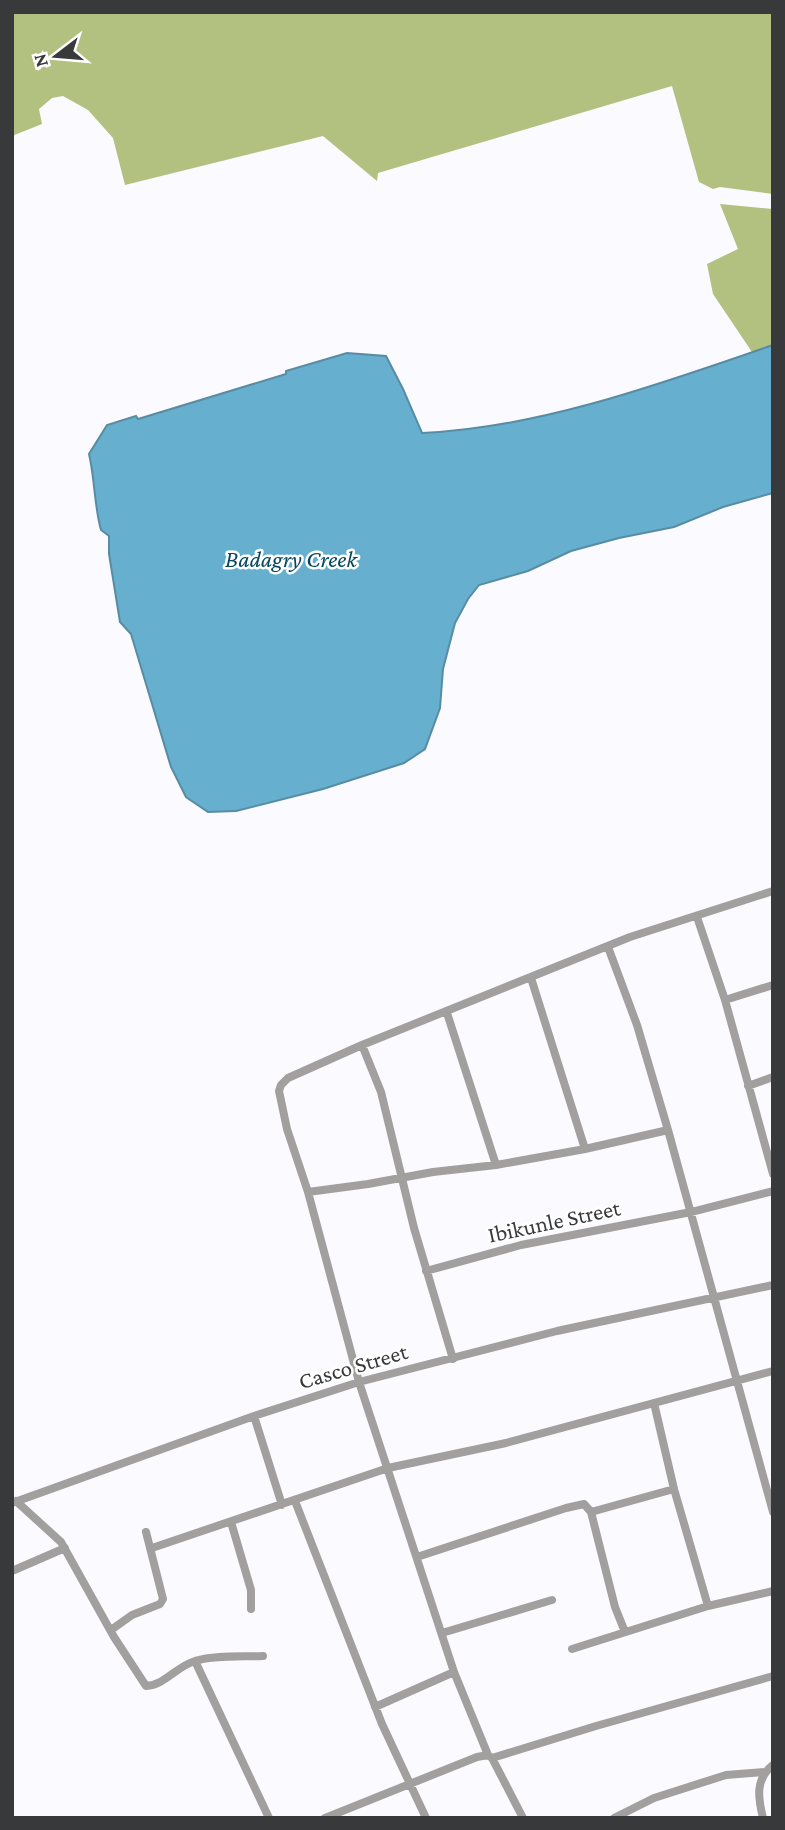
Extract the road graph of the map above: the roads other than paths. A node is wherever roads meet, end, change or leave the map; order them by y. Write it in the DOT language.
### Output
graph roads {
  1 [pos="773,891"];
  2 [pos="697,917"];
  3 [pos="608,947"];
  4 [pos="531,978"];
  5 [pos="773,985"];
  6 [pos="725,1000"];
  7 [pos="447,1013"];
  8 [pos="362,1045"];
  9 [pos="773,1077"];
  10 [pos="747,1086"];
  11 [pos="668,1130"];
  12 [pos="585,1149"];
  13 [pos="496,1165"];
  14 [pos="773,1174"];
  15 [pos="401,1178"];
  16 [pos="773,1191"];
  17 [pos="308,1192"];
  18 [pos="691,1212"];
  19 [pos="426,1271"];
  20 [pos="773,1285"];
  21 [pos="714,1299"];
  22 [pos="453,1359"];
  23 [pos="773,1371"];
  24 [pos="738,1381"];
  25 [pos="359,1382"];
  26 [pos="653,1403"];
  27 [pos="254,1416"];
  28 [pos="388,1468"];
  29 [pos="674,1489"];
  30 [pos="295,1501"];
  31 [pos="14,1502"];
  32 [pos="282,1505"];
  33 [pos="591,1512"];
  34 [pos="773,1512"];
  35 [pos="231,1522"];
  36 [pos="146,1532"];
  37 [pos="65,1548"];
  38 [pos="152,1548"];
  39 [pos="417,1557"];
  40 [pos="12,1571"];
  41 [pos="773,1591"];
  42 [pos="552,1600"];
  43 [pos="708,1606"];
  44 [pos="251,1609"];
  45 [pos="111,1630"];
  46 [pos="625,1632"];
  47 [pos="442,1633"];
  48 [pos="572,1649"];
  49 [pos="263,1656"];
  50 [pos="195,1661"];
  51 [pos="454,1672"];
  52 [pos="773,1676"];
  53 [pos="376,1707"];
  54 [pos="490,1756"];
  55 [pos="773,1765"];
  56 [pos="765,1772"];
  57 [pos="410,1784"];
  58 [pos="270,1818"];
  59 [pos="325,1818"];
  60 [pos="426,1818"];
  61 [pos="523,1818"];
  62 [pos="614,1818"];
  63 [pos="763,1818"];
  1 -- 2 [label="street"];
  2 -- 3 [label="street"];
  2 -- 6 [label="street"];
  3 -- 4 [label="street"];
  3 -- 11 [label="street"];
  4 -- 7 [label="street"];
  4 -- 12 [label="street"];
  5 -- 6 [label="street"];
  6 -- 10 [label="street"];
  7 -- 8 [label="street"];
  7 -- 13 [label="street"];
  8 -- 15 [label="street"];
  8 -- 17 [label="street"];
  9 -- 10 [label="street"];
  10 -- 14 [label="street"];
  11 -- 12 [label="street"];
  11 -- 18 [label="street"];
  12 -- 13 [label="street"];
  13 -- 15 [label="street"];
  15 -- 17 [label="street"];
  15 -- 19 [label="street"];
  16 -- 18 [label="street, Ibikunle Street"];
  17 -- 25 [label="street"];
  18 -- 19 [label="street, Ibikunle Street"];
  18 -- 21 [label="street"];
  19 -- 22 [label="street"];
  20 -- 21 [label="street, Casco Street"];
  21 -- 22 [label="street, Casco Street"];
  21 -- 24 [label="street"];
  22 -- 25 [label="street, Casco Street"];
  23 -- 24 [label="street"];
  24 -- 26 [label="street"];
  24 -- 34 [label="street"];
  25 -- 27 [label="street, Casco Street"];
  25 -- 28 [label="street"];
  26 -- 28 [label="street"];
  26 -- 29 [label="street"];
  27 -- 31 [label="street, Casco Street"];
  27 -- 32 [label="street"];
  28 -- 30 [label="street"];
  28 -- 39 [label="street"];
  29 -- 33 [label="street"];
  29 -- 43 [label="street"];
  30 -- 32 [label="street"];
  30 -- 53 [label="street"];
  31 -- 37 [label="street"];
  32 -- 35 [label="street"];
  33 -- 39 [label="street"];
  33 -- 46 [label="street"];
  35 -- 38 [label="street"];
  35 -- 44 [label="street"];
  36 -- 38 [label="street"];
  37 -- 40 [label="street"];
  37 -- 45 [label="street"];
  38 -- 45 [label="street"];
  39 -- 47 [label="street"];
  41 -- 43 [label="street"];
  42 -- 47 [label="street"];
  43 -- 46 [label="street"];
  45 -- 50 [label="street"];
  46 -- 48 [label="street"];
  47 -- 51 [label="street"];
  49 -- 50 [label="street"];
  50 -- 58 [label="street"];
  51 -- 53 [label="street"];
  51 -- 54 [label="street"];
  52 -- 54 [label="street"];
  53 -- 57 [label="street"];
  54 -- 57 [label="street"];
  54 -- 61 [label="street"];
  55 -- 56 [label="street"];
  56 -- 62 [label="street"];
  56 -- 63 [label="street"];
  57 -- 59 [label="street"];
  57 -- 60 [label="street"];
}
